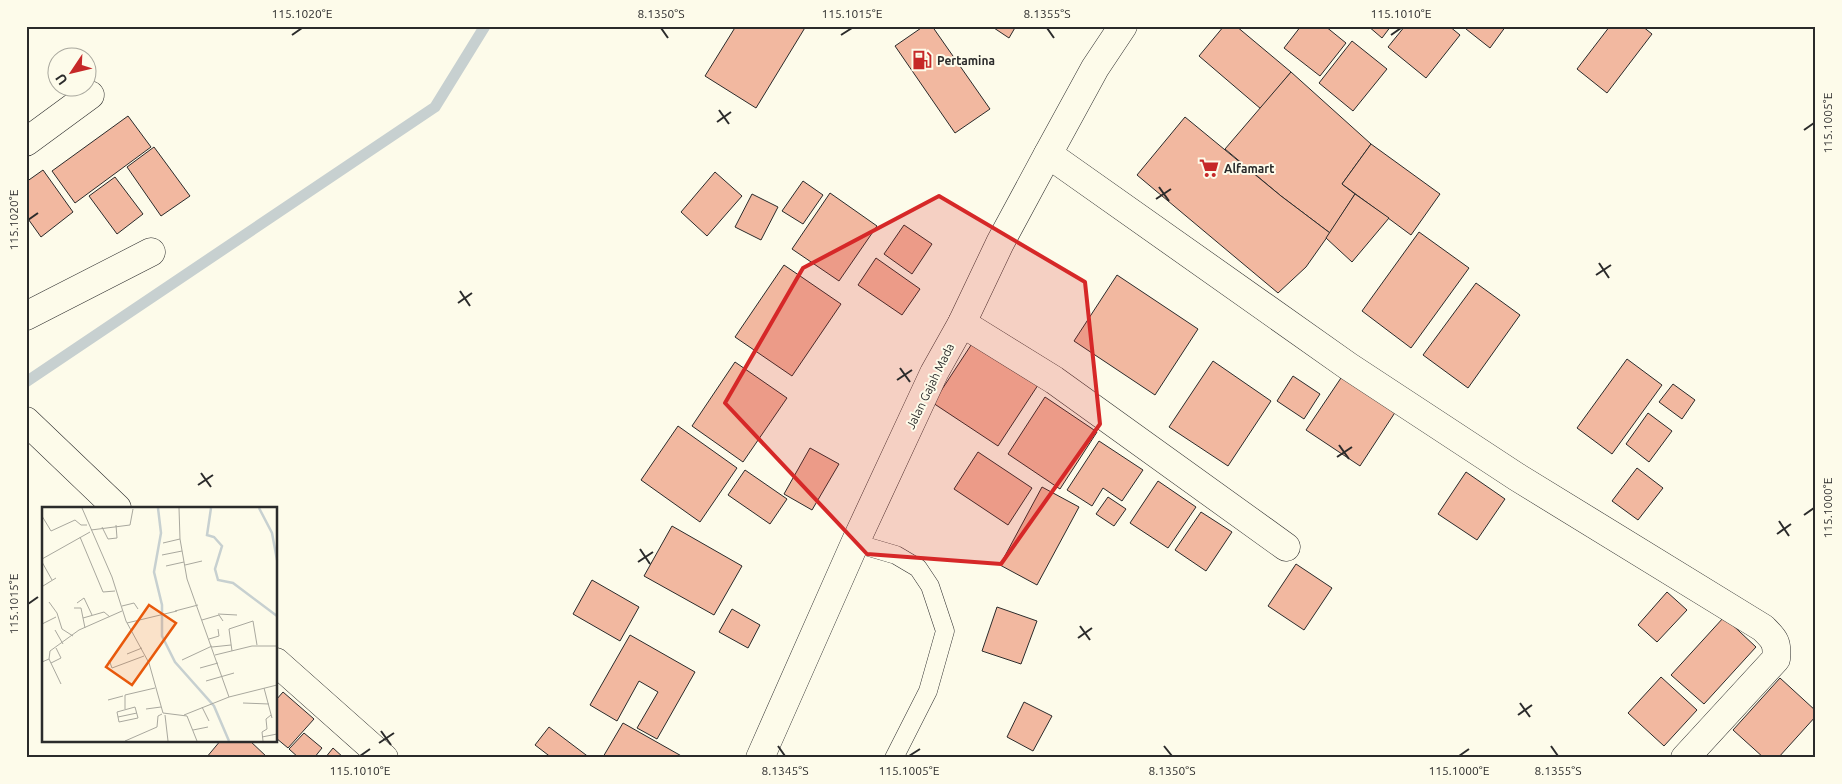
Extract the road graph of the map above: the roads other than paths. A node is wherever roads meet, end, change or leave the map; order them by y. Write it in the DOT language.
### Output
graph roads {
  1 [pos="1123,26"];
  2 [pos="86,98"];
  3 [pos="26,142"];
  4 [pos="1048,154"];
  5 [pos="151,252"];
  6 [pos="26,316"];
  7 [pos="962,323"];
  8 [pos="26,421"];
  9 [pos="116,507"];
  10 [pos="855,543"];
  11 [pos="1286,547"];
  12 [pos="278,664"];
  13 [pos="384,758"];
  14 [pos="760,758"];
  15 [pos="894,758"];
  16 [pos="1685,758"];
  1 -- 4 [label="main road, Jalan Gajah Mada"];
  2 -- 3 [label="main road"];
  4 -- 7 [label="main road, Jalan Gajah Mada"];
  4 -- 16 [label="main road"];
  5 -- 6 [label="main road"];
  7 -- 10 [label="main road, Jalan Gajah Mada"];
  7 -- 11 [label="main road"];
  8 -- 9 [label="main road"];
  10 -- 14 [label="main road, Jalan Gajah Mada"];
  10 -- 15 [label="lane"];
  12 -- 13 [label="main road"];
}
